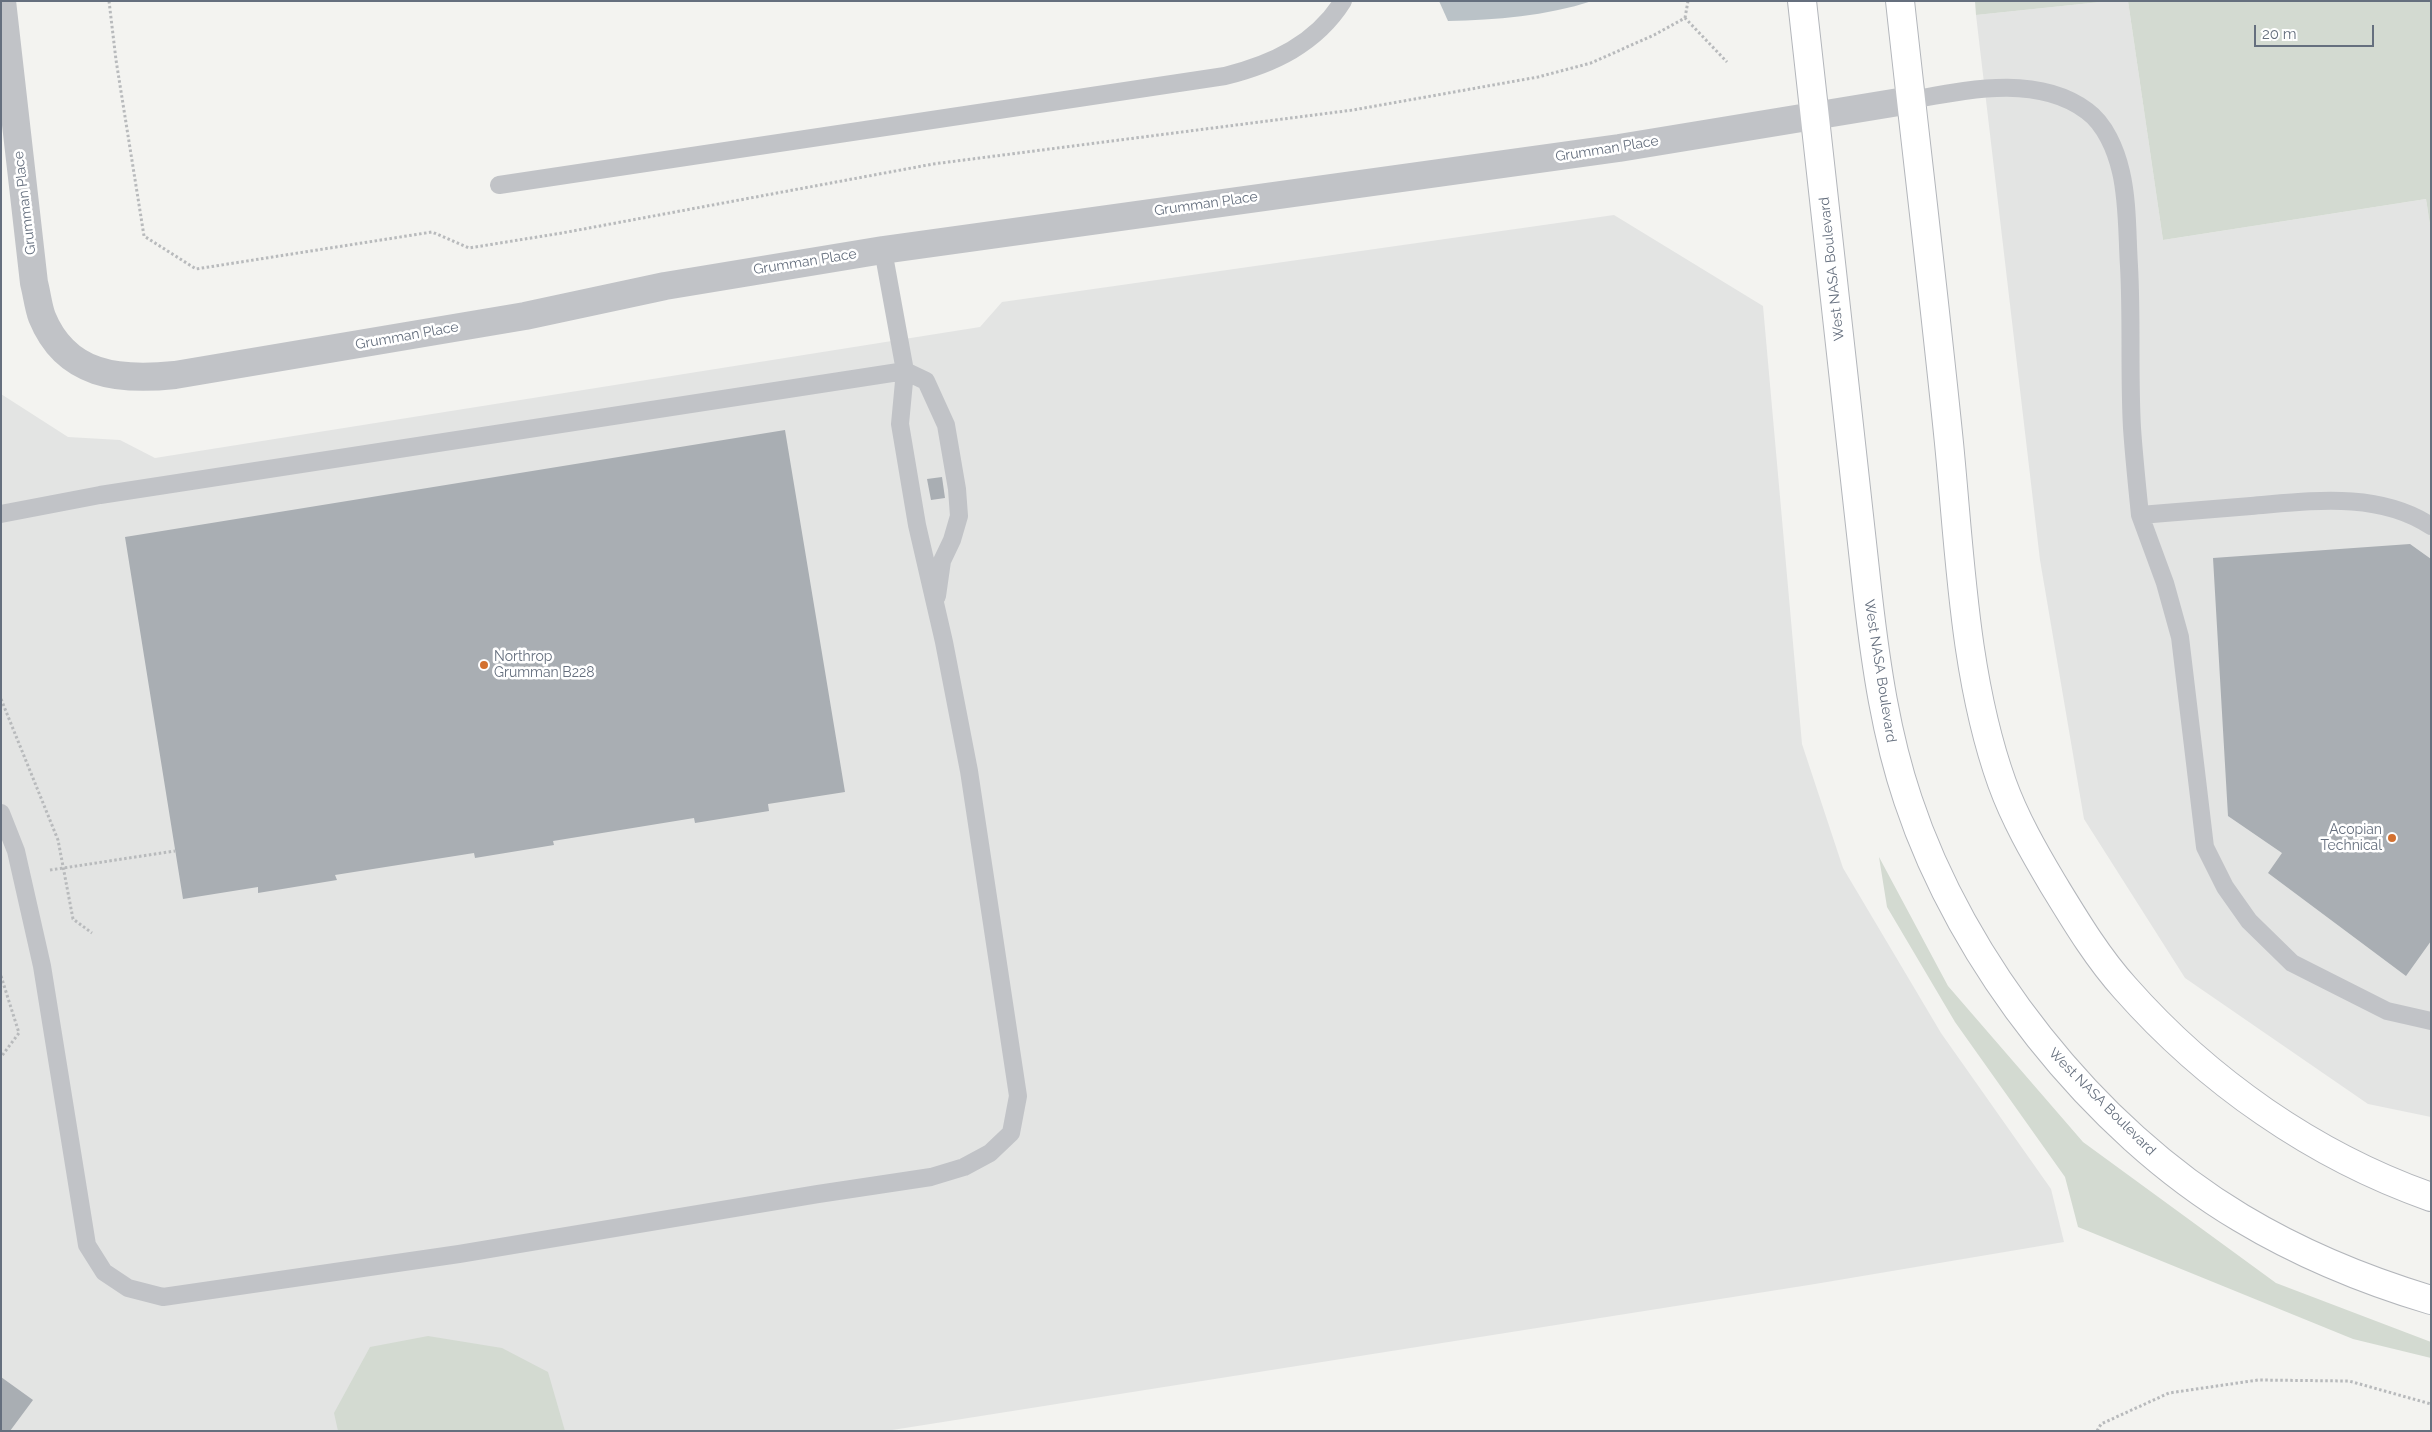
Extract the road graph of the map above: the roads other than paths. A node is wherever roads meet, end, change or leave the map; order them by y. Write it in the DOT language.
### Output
graph roads {
  1 [pos="2,1"];
  2 [pos="1343,1"];
  3 [pos="1802,1"];
  4 [pos="1900,1"];
  5 [pos="1911,100"];
  6 [pos="1815,116"];
  7 [pos="10,149"];
  8 [pos="499,185"];
  9 [pos="883,250"];
  10 [pos="905,371"];
  11 [pos="1,514"];
  12 [pos="2140,515"];
  13 [pos="2431,526"];
  14 [pos="936,607"];
  15 [pos="1,813"];
  16 [pos="2431,1021"];
  17 [pos="2431,1197"];
  18 [pos="2431,1300"];
  1 -- 7 [label="street, Grumman Place"];
  2 -- 8 [label="lane"];
  3 -- 6 [label="main road, West NASA Boulevard"];
  4 -- 5 [label="main road"];
  5 -- 6 [label="street, Grumman Place"];
  5 -- 12 [label="lane"];
  5 -- 17 [label="main road"];
  6 -- 9 [label="street, Grumman Place"];
  6 -- 18 [label="main road, West NASA Boulevard"];
  7 -- 9 [label="street, Grumman Place"];
  9 -- 10 [label="lane"];
  10 -- 11 [label="lane"];
  10 -- 14 [label="lane"];
  10 -- 14 [label="lane"];
  12 -- 13 [label="lane"];
  12 -- 16 [label="lane"];
  14 -- 15 [label="lane"];
}
